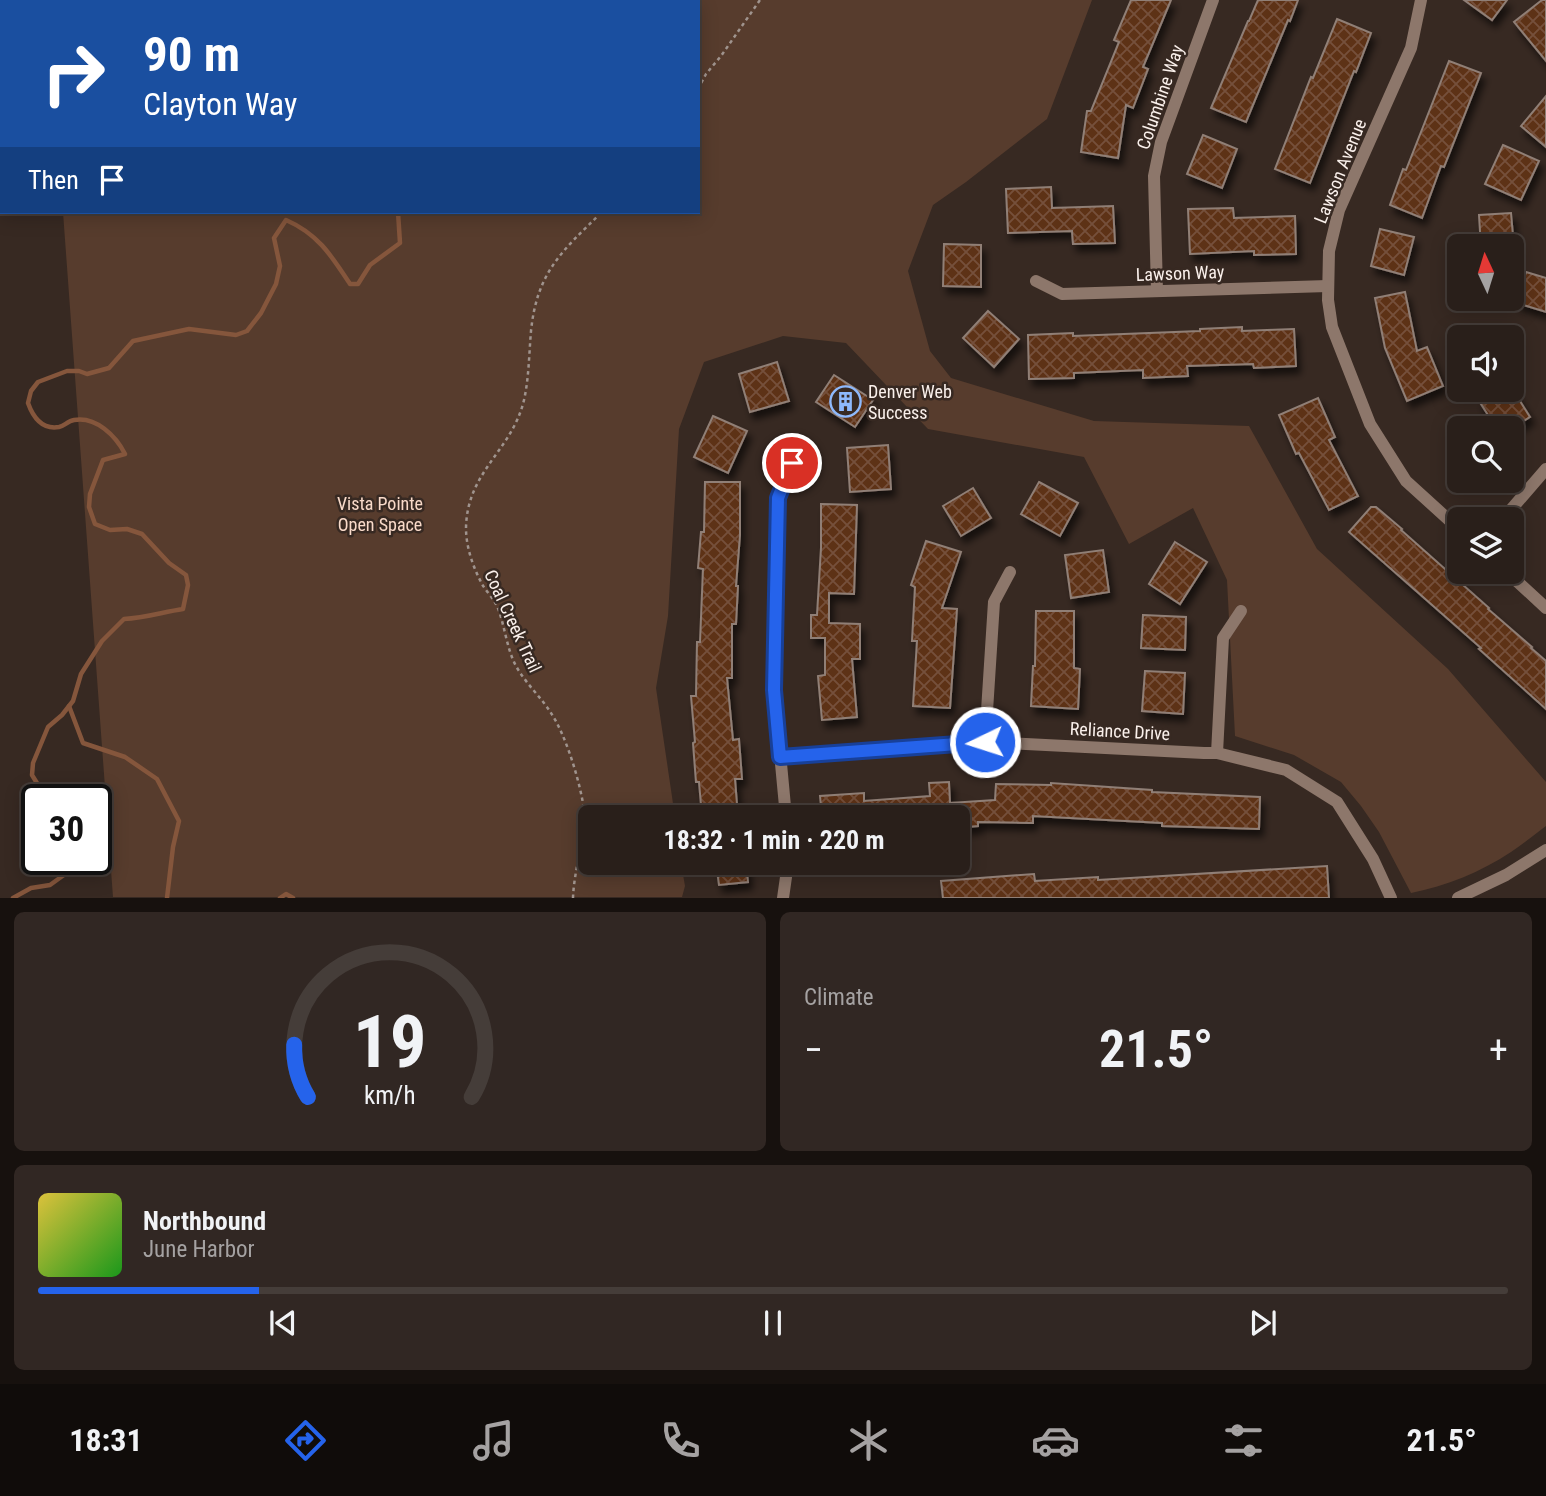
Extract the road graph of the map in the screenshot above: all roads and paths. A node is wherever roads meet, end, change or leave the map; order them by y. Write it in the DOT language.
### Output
graph roads {
  1 [pos="760,0"];
  2 [pos="1213,0"];
  3 [pos="1421,0"];
  4 [pos="700,85"];
  5 [pos="600,214"];
  6 [pos="1036,281"];
  7 [pos="1328,286"];
  8 [pos="1157,291"];
  9 [pos="792,463"];
  10 [pos="1546,469"];
  11 [pos="1513,507"];
  12 [pos="1447,518"];
  13 [pos="1010,572"];
  14 [pos="1520,584"];
  15 [pos="1546,607"];
  16 [pos="1241,611"];
  17 [pos="985,742"];
  18 [pos="1217,754"];
  19 [pos="780,757"];
  20 [pos="785,805"];
  21 [pos="1546,850"];
  22 [pos="786,875"];
  23 [pos="573,898"];
  24 [pos="783,898"];
  25 [pos="1391,898"];
  26 [pos="1458,898"];
  1 -- 4 [label="path"];
  2 -- 8 [label="street, Columbine Way"];
  3 -- 7 [label="street, Lawson Avenue"];
  5 -- 23 [label="path, Coal Creek Trail"];
  6 -- 8 [label="street, Lawson Way"];
  7 -- 8 [label="street, Lawson Way"];
  7 -- 12 [label="street, Lawson Avenue"];
  9 -- 19 [label="street"];
  10 -- 11 [label="street"];
  13 -- 17 [label="street"];
  14 -- 15 [label="street"];
  16 -- 18 [label="street"];
  17 -- 18 [label="street, Reliance Drive"];
  17 -- 19 [label="street, Reliance Drive"];
  18 -- 25 [label="street, Reliance Drive"];
  19 -- 20 [label="street"];
  21 -- 26 [label="street"];
  22 -- 24 [label="street"];
}
